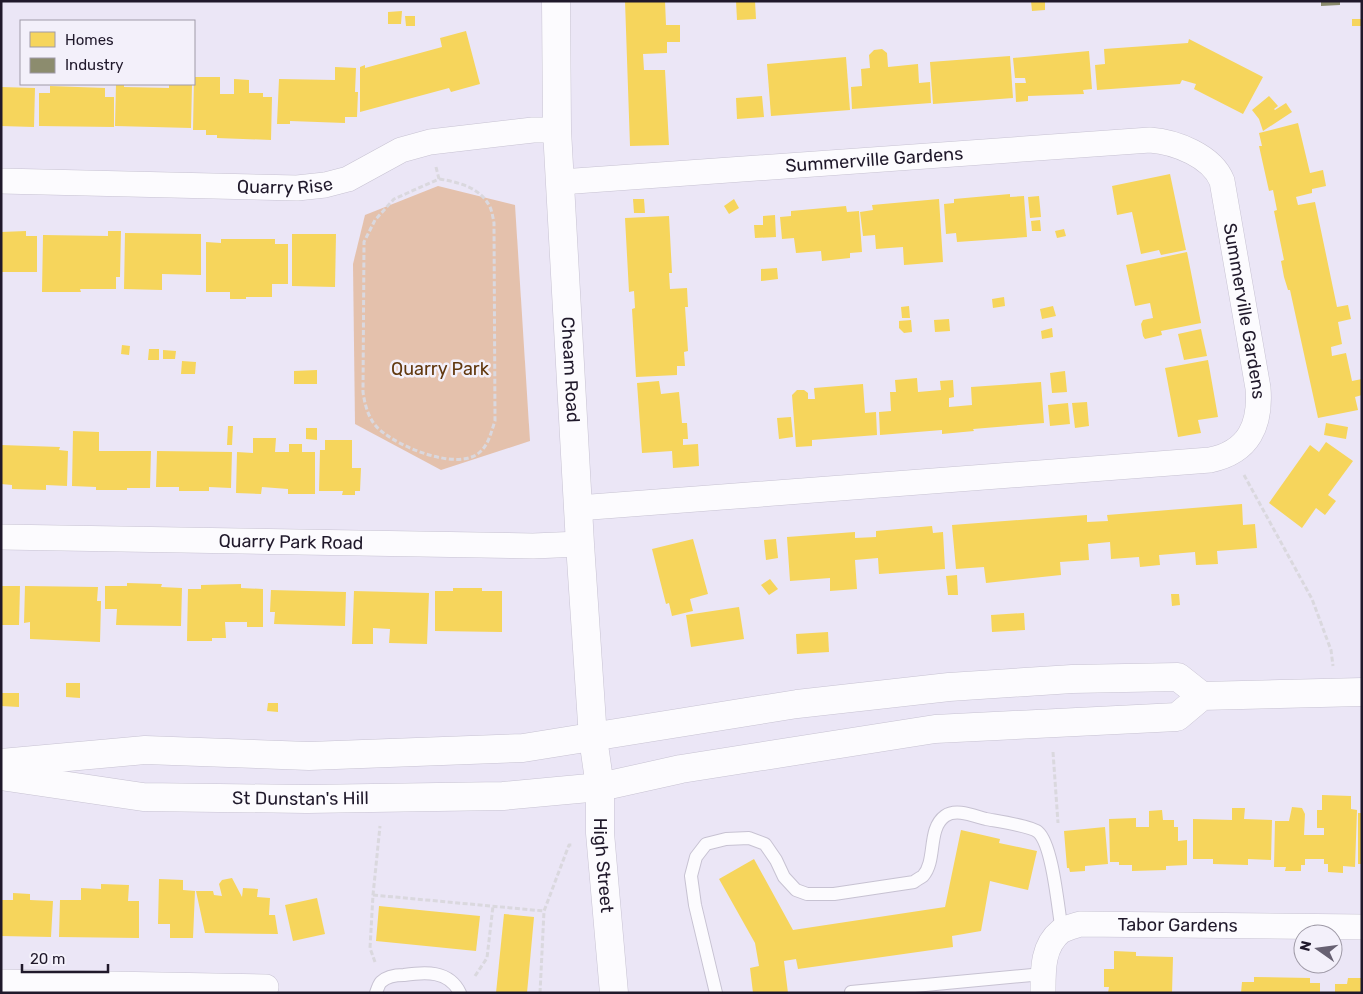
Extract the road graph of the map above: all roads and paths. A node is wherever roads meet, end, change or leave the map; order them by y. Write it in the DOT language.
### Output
graph roads {
  1 [pos="556,1"];
  2 [pos="557,130"];
  3 [pos="430,142"];
  4 [pos="438,179"];
  5 [pos="1,181"];
  6 [pos="561,182"];
  7 [pos="1232,453"];
  8 [pos="578,508"];
  9 [pos="1,538"];
  10 [pos="580,544"];
  11 [pos="1331,650"];
  12 [pos="1362,692"];
  13 [pos="1202,696"];
  14 [pos="1052,724"];
  15 [pos="594,738"];
  16 [pos="1,763"];
  17 [pos="1,776"];
  18 [pos="600,787"];
  19 [pos="383,798"];
  20 [pos="600,841"];
  21 [pos="1049,855"];
  22 [pos="373,895"];
  23 [pos="493,906"];
  24 [pos="544,911"];
  25 [pos="1362,927"];
  26 [pos="1062,931"];
  27 [pos="473,979"];
  28 [pos="1,982"];
  29 [pos="1043,984"];
  30 [pos="266,987"];
  31 [pos="379,987"];
  32 [pos="851,992"];
  33 [pos="460,993"];
  34 [pos="540,993"];
  35 [pos="614,993"];
  36 [pos="716,993"];
  1 -- 2 [label="highway, Cheam Road"];
  2 -- 3 [label="street, Quarry Rise"];
  2 -- 6 [label="highway, Cheam Road"];
  3 -- 4 [label="path"];
  3 -- 5 [label="street, Quarry Rise"];
  4 -- 4 [label="path"];
  6 -- 7 [label="street, Summerville Gardens"];
  6 -- 8 [label="highway, Cheam Road"];
  7 -- 8 [label="street, Summerville Gardens"];
  7 -- 11 [label="path"];
  8 -- 10 [label="highway, Cheam Road"];
  9 -- 10 [label="street, Quarry Park Road"];
  10 -- 15 [label="highway, Cheam Road"];
  12 -- 13 [label="highway"];
  13 -- 14 [label="highway, St Dunstan's Hill"];
  13 -- 15 [label="highway"];
  14 -- 18 [label="highway, St Dunstan's Hill"];
  14 -- 21 [label="path"];
  15 -- 16 [label="highway"];
  15 -- 18 [label="highway, High Street"];
  17 -- 19 [label="highway, St Dunstan's Hill"];
  18 -- 19 [label="highway, St Dunstan's Hill"];
  18 -- 20 [label="highway, High Street"];
  19 -- 22 [label="path"];
  20 -- 24 [label="path"];
  20 -- 35 [label="highway, High Street"];
  21 -- 26 [label="lane"];
  21 -- 36 [label="lane"];
  22 -- 23 [label="path"];
  22 -- 31 [label="path"];
  23 -- 24 [label="path"];
  23 -- 27 [label="path"];
  24 -- 34 [label="path"];
  25 -- 26 [label="street, Tabor Gardens"];
  26 -- 29 [label="street"];
  28 -- 30 [label="street"];
  29 -- 32 [label="lane"];
  31 -- 33 [label="lane"];
}
